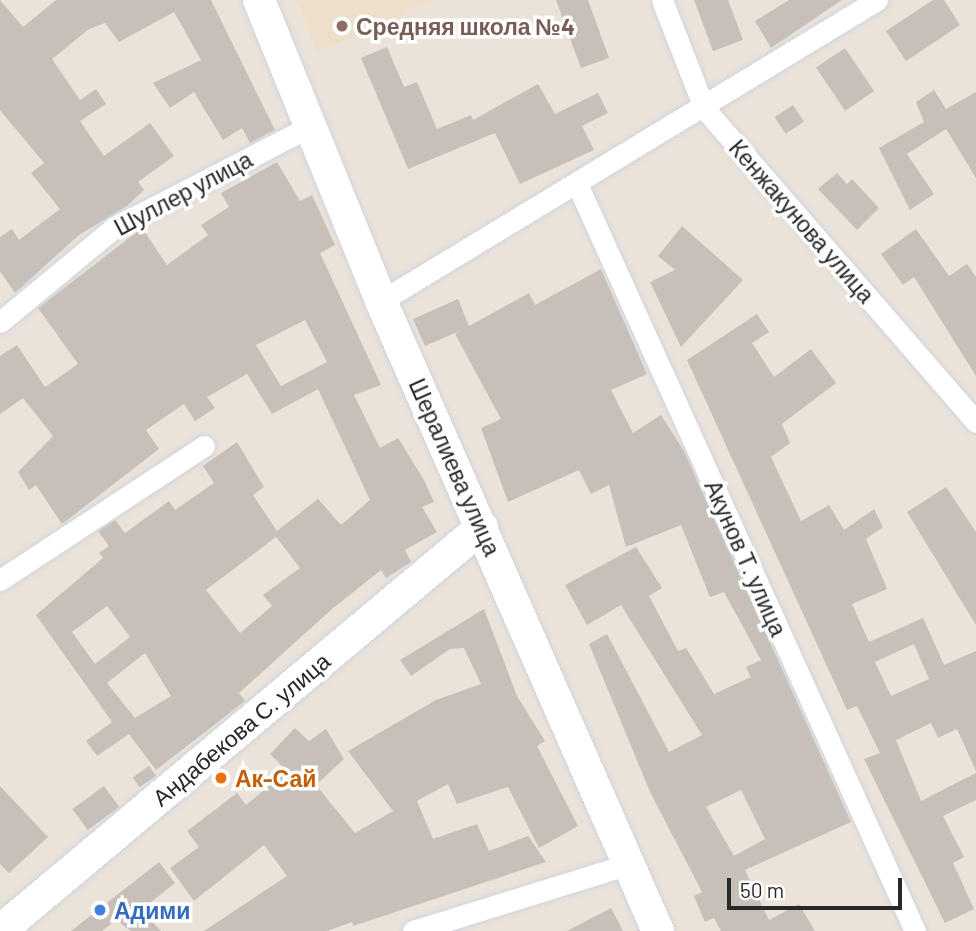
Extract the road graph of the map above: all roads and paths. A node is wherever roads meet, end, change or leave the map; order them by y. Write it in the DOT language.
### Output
graph roads {
  1 [pos="259,0"];
  2 [pos="662,0"];
  3 [pos="877,0"];
  4 [pos="704,108"];
  5 [pos="307,128"];
  6 [pos="578,186"];
  7 [pos="381,301"];
  8 [pos="0,322"];
  9 [pos="976,422"];
  10 [pos="205,446"];
  11 [pos="482,527"];
  12 [pos="0,580"];
  13 [pos="629,864"];
  14 [pos="0,931"];
  15 [pos="413,931"];
  16 [pos="658,931"];
  17 [pos="915,931"];
  1 -- 5 [label="street, Шералиева улица"];
  2 -- 4 [label="street, Кенжакунова улица"];
  3 -- 4 [label="street"];
  4 -- 6 [label="street"];
  4 -- 9 [label="street, Кенжакунова улица"];
  5 -- 7 [label="street, Шералиева улица"];
  5 -- 8 [label="street, Шуллер улица"];
  6 -- 7 [label="street"];
  6 -- 17 [label="street, Акунов Т. улица"];
  7 -- 11 [label="street, Шералиева улица"];
  10 -- 12 [label="street"];
  11 -- 13 [label="street, Шералиева улица"];
  11 -- 14 [label="street, Андабекова С. улица"];
  13 -- 15 [label="street"];
  13 -- 16 [label="street, Шералиева улица"];
}
